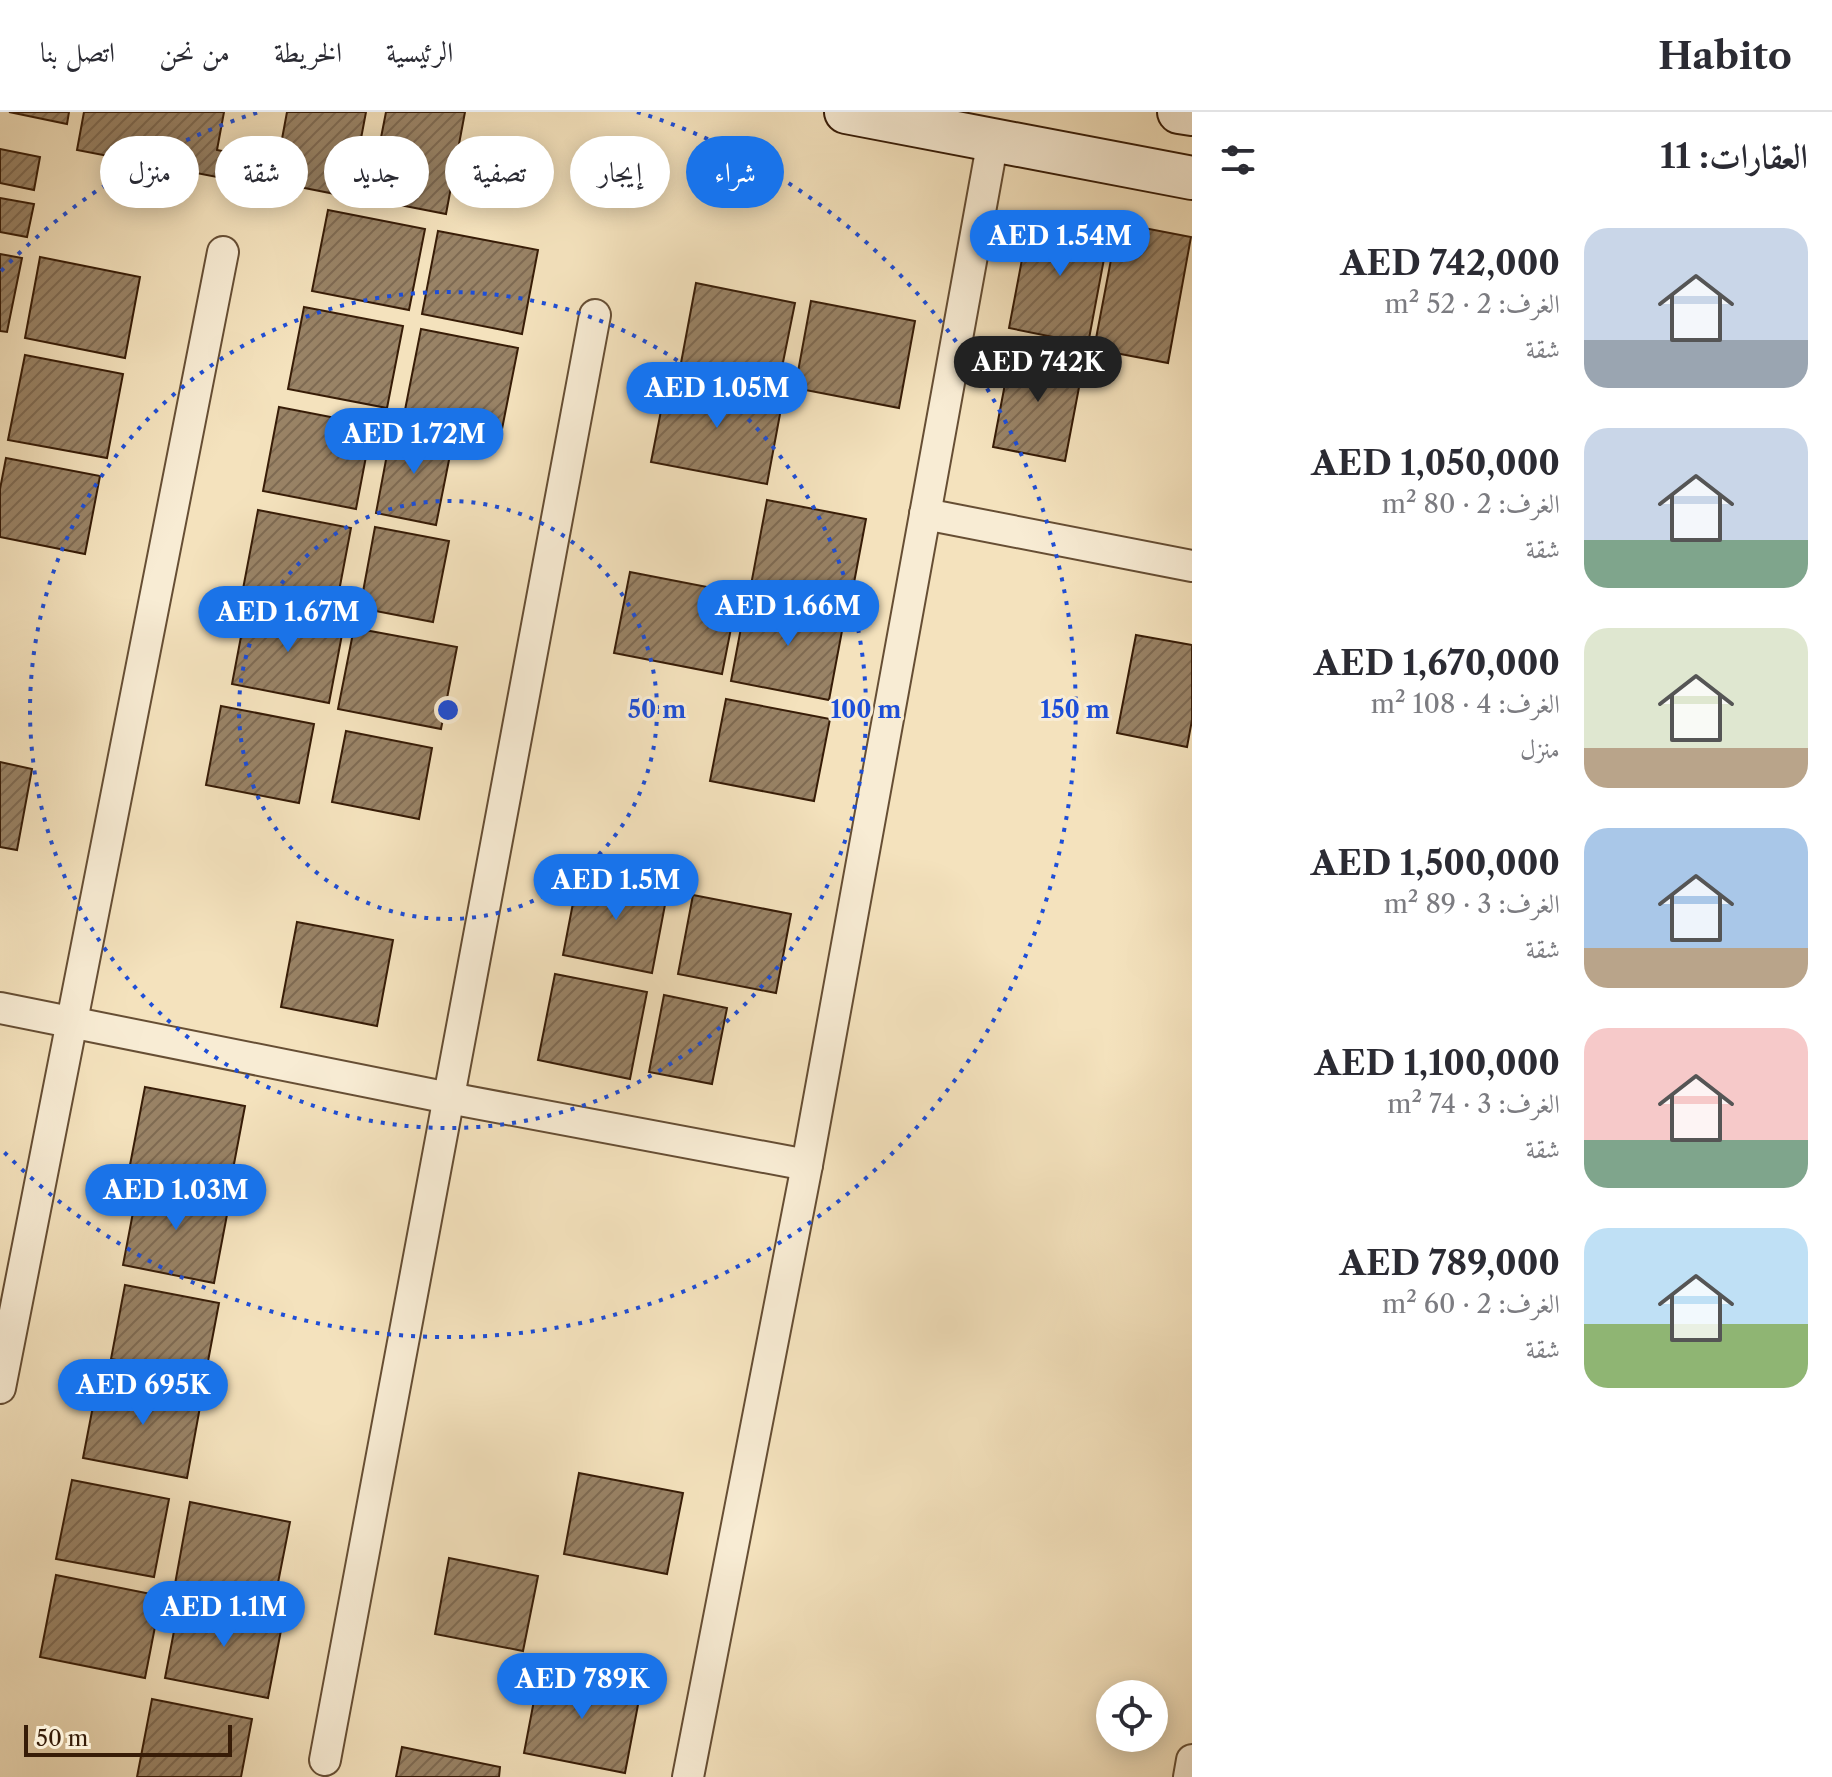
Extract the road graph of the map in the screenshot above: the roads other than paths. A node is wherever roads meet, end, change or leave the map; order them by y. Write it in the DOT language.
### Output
graph roads {
  1 [pos="846,112"];
  2 [pos="1179,112"];
  3 [pos="1192,114"];
  4 [pos="993,140"];
  5 [pos="1192,178"];
  6 [pos="223,252"];
  7 [pos="595,315"];
  8 [pos="925,514"];
  9 [pos="1192,566"];
  10 [pos="0,1008"];
  11 [pos="73,1022"];
  12 [pos="449,1098"];
  13 [pos="807,1165"];
  14 [pos="0,1388"];
  15 [pos="325,1760"];
  16 [pos="1192,1760"];
  17 [pos="688,1777"];
  18 [pos="1189,1777"];
  1 -- 4 [label="main road"];
  2 -- 3 [label="main road"];
  4 -- 5 [label="main road"];
  4 -- 8 [label="street"];
  6 -- 11 [label="street"];
  7 -- 12 [label="street"];
  8 -- 9 [label="street"];
  8 -- 13 [label="street"];
  10 -- 11 [label="street"];
  11 -- 12 [label="street"];
  11 -- 14 [label="street"];
  12 -- 13 [label="street"];
  12 -- 15 [label="street"];
  13 -- 17 [label="street"];
  16 -- 18 [label="street"];
}
